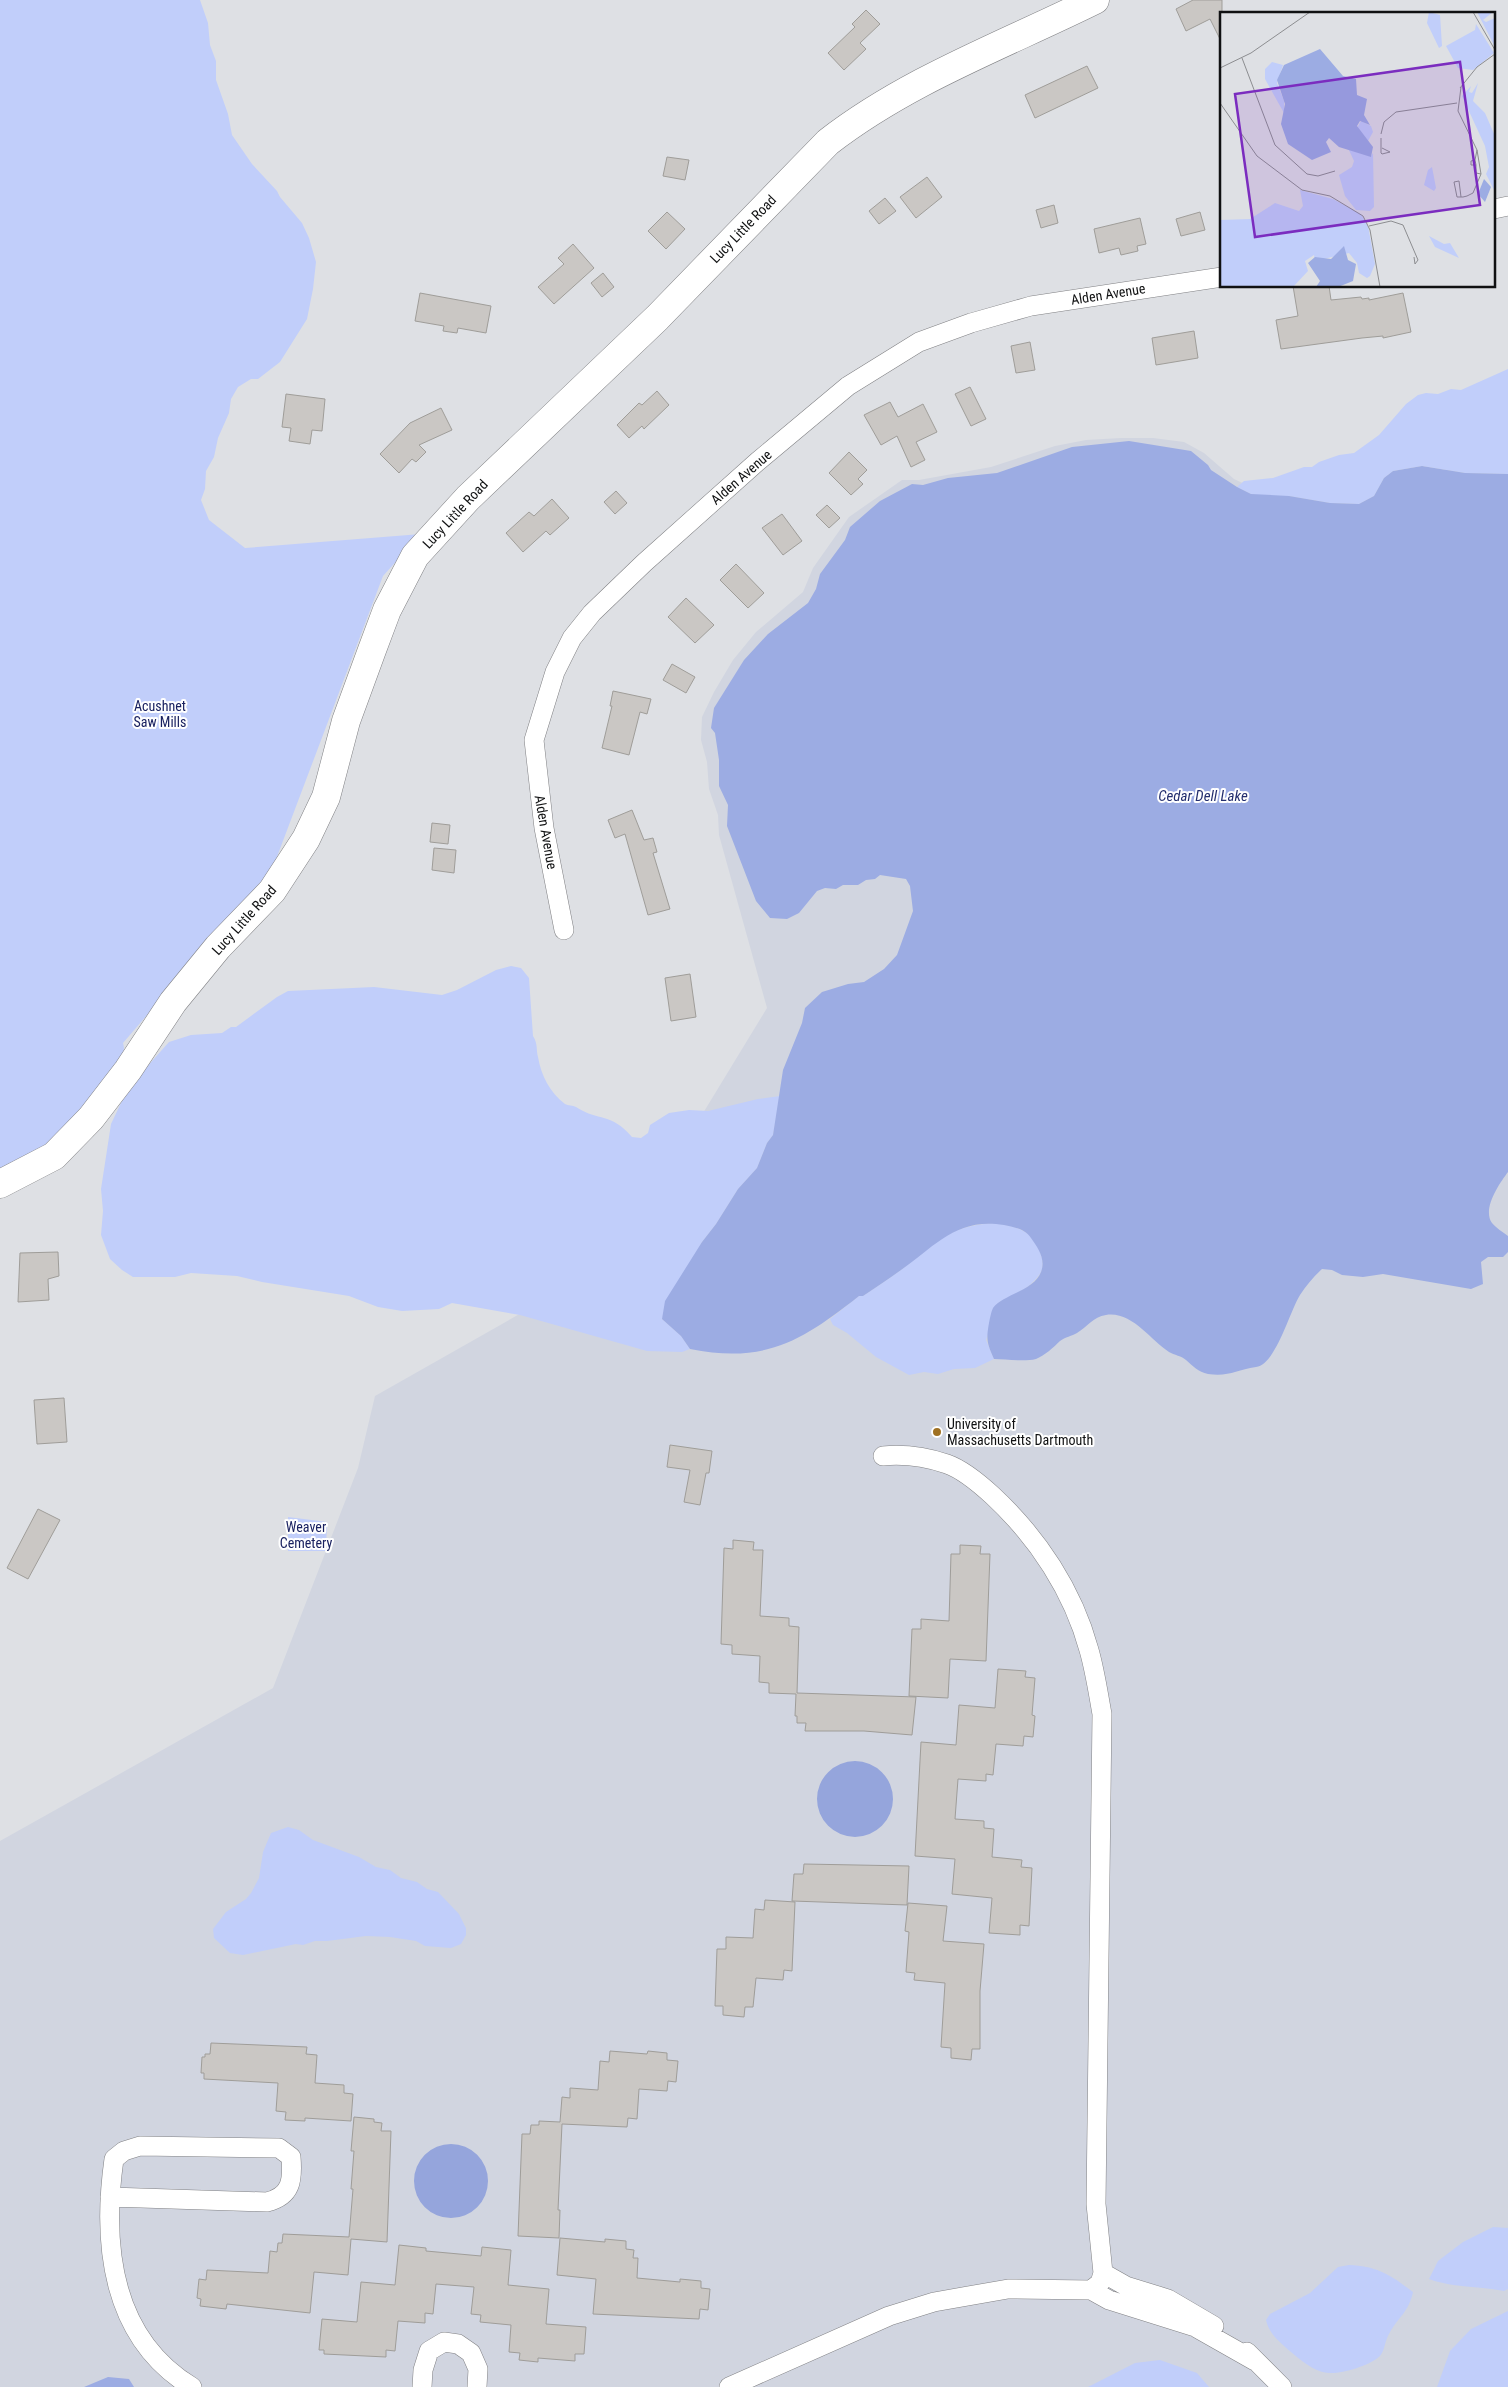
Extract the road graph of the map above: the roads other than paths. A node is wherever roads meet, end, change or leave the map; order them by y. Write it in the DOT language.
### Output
graph roads {
  1 [pos="1095,0"];
  2 [pos="1220,277"];
  3 [pos="564,930"];
  4 [pos="0,1184"];
  5 [pos="883,1456"];
  6 [pos="110,2197"];
  7 [pos="1103,2273"];
  8 [pos="1091,2290"];
  9 [pos="1255,2362"];
  10 [pos="192,2387"];
  11 [pos="422,2387"];
  12 [pos="477,2387"];
  13 [pos="729,2387"];
  14 [pos="1282,2387"];
  1 -- 4 [label="street, Lucy Little Road"];
  2 -- 3 [label="street, Alden Avenue"];
  5 -- 7 [label="street"];
  6 -- 6 [label="street"];
  6 -- 10 [label="street"];
  7 -- 8 [label="street"];
  7 -- 9 [label="street"];
  8 -- 9 [label="street"];
  8 -- 13 [label="street"];
  9 -- 14 [label="street"];
  11 -- 12 [label="street"];
}
